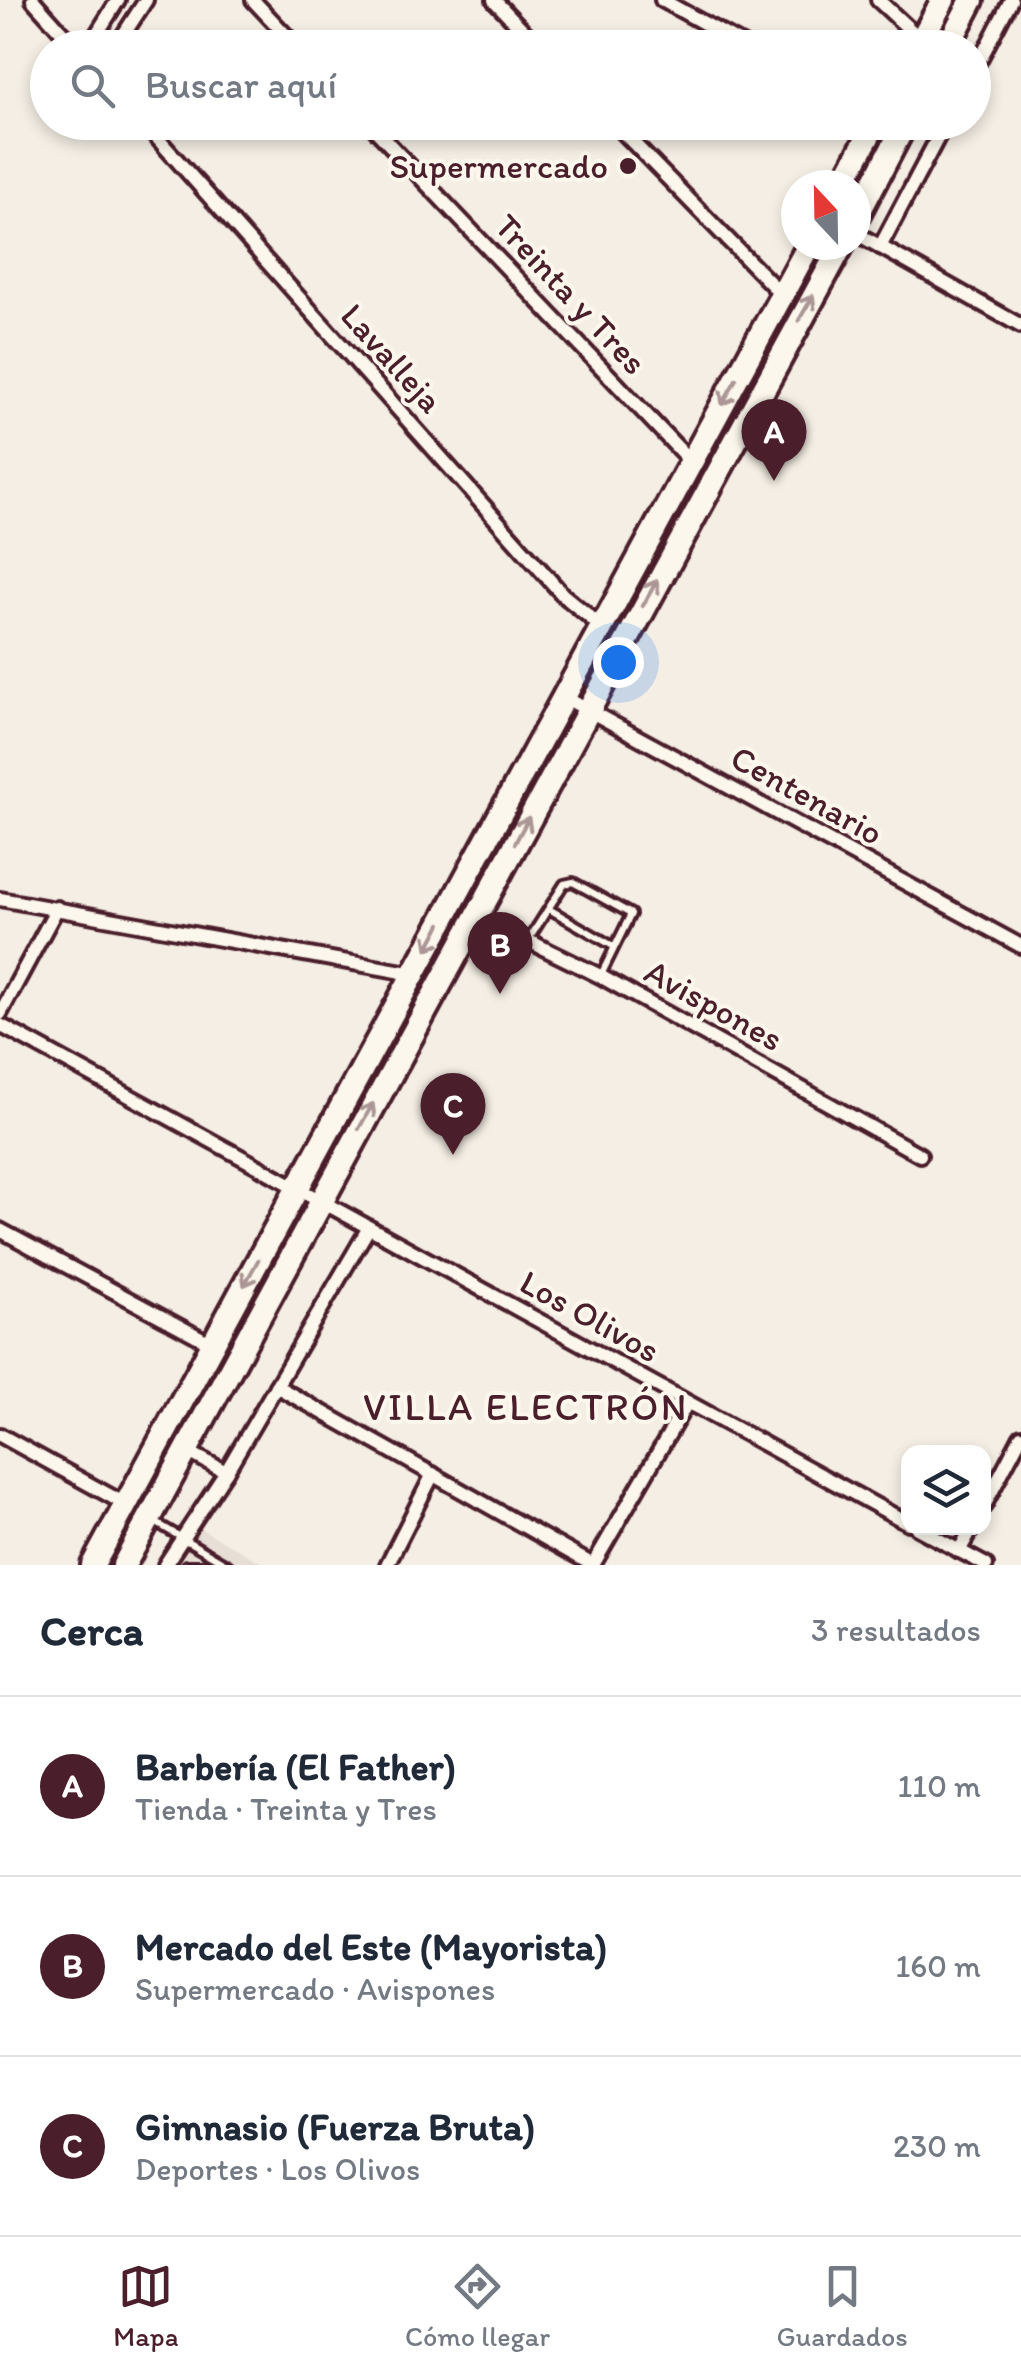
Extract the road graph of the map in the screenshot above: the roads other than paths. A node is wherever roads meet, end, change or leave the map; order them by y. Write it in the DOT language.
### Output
graph roads {
  1 [pos="33,0"];
  2 [pos="118,0"];
  3 [pos="146,0"];
  4 [pos="253,0"];
  5 [pos="494,0"];
  6 [pos="662,0"];
  7 [pos="878,0"];
  8 [pos="942,0"];
  9 [pos="972,0"];
  10 [pos="1011,0"];
  11 [pos="60,30"];
  12 [pos="99,30"];
  13 [pos="127,30"];
  14 [pos="281,30"];
  15 [pos="523,30"];
  16 [pos="716,30"];
  17 [pos="906,30"];
  18 [pos="926,30"];
  19 [pos="956,30"];
  20 [pos="991,38"];
  21 [pos="159,140"];
  22 [pos="385,140"];
  23 [pos="631,140"];
  24 [pos="866,140"];
  25 [pos="897,140"];
  26 [pos="937,140"];
  27 [pos="850,170"];
  28 [pos="871,189"];
  29 [pos="871,242"];
  30 [pos="880,248"];
  31 [pos="801,260"];
  32 [pos="834,260"];
  33 [pos="782,295"];
  34 [pos="1021,326"];
  35 [pos="691,462"];
  36 [pos="602,627"];
  37 [pos="564,698"];
  38 [pos="587,709"];
  39 [pos="0,899"];
  40 [pos="57,908"];
  41 [pos="549,910"];
  42 [pos="476,914"];
  43 [pos="529,939"];
  44 [pos="613,946"];
  45 [pos="1021,946"];
  46 [pos="414,974"];
  47 [pos="600,976"];
  48 [pos="0,1014"];
  49 [pos="0,1025"];
  50 [pos="920,1155"];
  51 [pos="298,1188"];
  52 [pos="320,1201"];
  53 [pos="368,1229"];
  54 [pos="0,1230"];
  55 [pos="212,1344"];
  56 [pos="276,1386"];
  57 [pos="687,1403"];
  58 [pos="0,1435"];
  59 [pos="1021,1436"];
  60 [pos="185,1450"];
  61 [pos="226,1472"];
  62 [pos="433,1474"];
  63 [pos="991,1493"];
  64 [pos="125,1504"];
  65 [pos="150,1519"];
  66 [pos="901,1519"];
  67 [pos="181,1535"];
  68 [pos="931,1535"];
  69 [pos="968,1535"];
  70 [pos="960,1550"];
  71 [pos="92,1565"];
  72 [pos="124,1565"];
  73 [pos="164,1565"];
  74 [pos="186,1565"];
  75 [pos="202,1565"];
  76 [pos="228,1565"];
  77 [pos="387,1565"];
  78 [pos="593,1565"];
  79 [pos="986,1565"];
  1 -- 11 [label="street"];
  2 -- 12 [label="street"];
  3 -- 13 [label="street"];
  4 -- 14 [label="street"];
  5 -- 15 [label="street"];
  6 -- 16 [label="street"];
  7 -- 17 [label="street"];
  8 -- 18 [label="highway"];
  9 -- 19 [label="highway"];
  10 -- 20 [label="street"];
  21 -- 36 [label="street, Lavalleja"];
  22 -- 35 [label="street, Treinta y Tres"];
  23 -- 33 [label="street"];
  24 -- 27 [label="highway"];
  25 -- 28 [label="highway"];
  26 -- 30 [label="street"];
  29 -- 30 [label="street"];
  30 -- 34 [label="street"];
  31 -- 33 [label="highway"];
  38 -- 32 [label="highway, one-way"];
  33 -- 35 [label="highway, one-way"];
  35 -- 36 [label="highway"];
  36 -- 37 [label="highway"];
  37 -- 38 [label="street, Centenario"];
  37 -- 46 [label="highway, one-way"];
  42 -- 38 [label="highway, one-way"];
  38 -- 45 [label="street, Centenario"];
  39 -- 40 [label="street"];
  40 -- 46 [label="street"];
  40 -- 48 [label="street"];
  41 -- 43 [label="lane"];
  41 -- 44 [label="lane"];
  41 -- 44 [label="lane"];
  42 -- 43 [label="street, Avispones"];
  52 -- 42 [label="highway, one-way"];
  43 -- 47 [label="street, Avispones"];
  44 -- 47 [label="lane"];
  46 -- 51 [label="highway"];
  47 -- 50 [label="street, Avispones"];
  49 -- 51 [label="street, Los Olivos"];
  51 -- 52 [label="street, Los Olivos"];
  51 -- 55 [label="highway, one-way"];
  52 -- 53 [label="street, Los Olivos"];
  52 -- 60 [label="highway"];
  53 -- 56 [label="street"];
  53 -- 57 [label="street, Los Olivos"];
  54 -- 55 [label="street"];
  55 -- 64 [label="highway"];
  56 -- 61 [label="street"];
  56 -- 62 [label="street"];
  57 -- 66 [label="street, Los Olivos"];
  57 -- 78 [label="street"];
  58 -- 64 [label="street"];
  59 -- 63 [label="street"];
  60 -- 61 [label="street"];
  60 -- 65 [label="highway"];
  61 -- 67 [label="street"];
  62 -- 77 [label="street"];
  62 -- 78 [label="street"];
  64 -- 71 [label="highway"];
  65 -- 67 [label="lane"];
  65 -- 72 [label="highway"];
  67 -- 73 [label="street"];
  67 -- 76 [label="lane"];
  68 -- 70 [label="street"];
  69 -- 70 [label="street"];
  70 -- 79 [label="street"];
  74 -- 75 [label="lane"];
}
